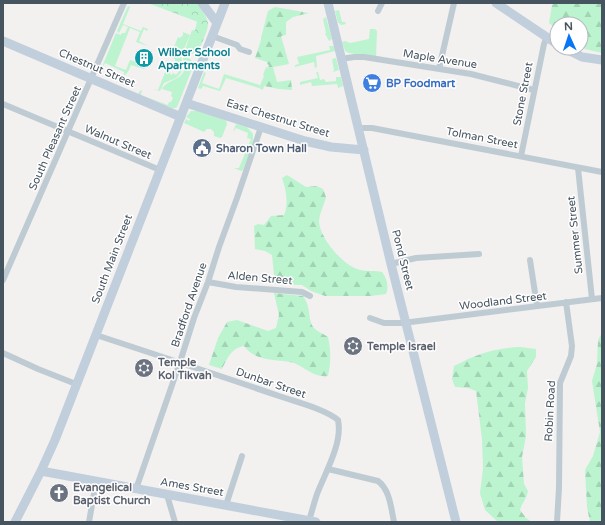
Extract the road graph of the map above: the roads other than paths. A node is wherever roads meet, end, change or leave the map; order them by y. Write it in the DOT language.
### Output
graph roads {
  1 [pos="124,3"];
  2 [pos="202,3"];
  3 [pos="225,3"];
  4 [pos="328,3"];
  5 [pos="382,3"];
  6 [pos="454,3"];
  7 [pos="496,3"];
  8 [pos="378,11"];
  9 [pos="217,23"];
  10 [pos="212,36"];
  11 [pos="547,37"];
  12 [pos="3,41"];
  13 [pos="249,52"];
  14 [pos="580,56"];
  15 [pos="342,59"];
  16 [pos="602,60"];
  17 [pos="439,69"];
  18 [pos="92,80"];
  19 [pos="534,90"];
  20 [pos="186,103"];
  21 [pos="3,104"];
  22 [pos="181,117"];
  23 [pos="261,127"];
  24 [pos="358,128"];
  25 [pos="68,132"];
  26 [pos="364,150"];
  27 [pos="521,156"];
  28 [pos="578,168"];
  29 [pos="160,170"];
  30 [pos="602,172"];
  31 [pos="479,254"];
  32 [pos="530,260"];
  33 [pos="391,264"];
  34 [pos="3,280"];
  35 [pos="208,282"];
  36 [pos="310,296"];
  37 [pos="602,298"];
  38 [pos="592,299"];
  39 [pos="566,302"];
  40 [pos="537,306"];
  41 [pos="370,318"];
  42 [pos="407,323"];
  43 [pos="96,335"];
  44 [pos="3,353"];
  45 [pos="180,362"];
  46 [pos="76,384"];
  47 [pos="242,456"];
  48 [pos="328,469"];
  49 [pos="41,471"];
  50 [pos="96,482"];
  51 [pos="136,489"];
  52 [pos="168,494"];
  53 [pos="226,505"];
  54 [pos="312,521"];
  55 [pos="16,522"];
  56 [pos="89,522"];
  57 [pos="175,522"];
  58 [pos="394,522"];
  59 [pos="456,522"];
  60 [pos="557,522"];
  1 -- 18 [label="street, South Pleasant Street"];
  2 -- 9 [label="main road"];
  3 -- 9 [label="main road, South Main Street"];
  4 -- 15 [label="main road, Pond Street"];
  5 -- 8 [label="street"];
  6 -- 17 [label="street"];
  7 -- 11 [label="main road"];
  9 -- 10 [label="main road, South Main Street"];
  10 -- 13 [label="street"];
  10 -- 20 [label="main road, South Main Street"];
  11 -- 19 [label="street, Stone Street"];
  12 -- 18 [label="main road, Chestnut Street"];
  14 -- 16 [label="main road"];
  15 -- 17 [label="street, Maple Avenue"];
  15 -- 24 [label="main road, Pond Street"];
  17 -- 19 [label="street, Maple Avenue"];
  18 -- 22 [label="main road, Chestnut Street"];
  18 -- 25 [label="street, South Pleasant Street"];
  19 -- 27 [label="street, Stone Street"];
  20 -- 22 [label="main road, South Main Street"];
  20 -- 23 [label="main road, East Chestnut Street"];
  21 -- 25 [label="street, Walnut Street"];
  22 -- 29 [label="main road, South Main Street"];
  23 -- 26 [label="main road, East Chestnut Street"];
  23 -- 35 [label="street, Bradford Avenue"];
  24 -- 26 [label="main road, Pond Street"];
  24 -- 27 [label="street, Tolman Street"];
  25 -- 29 [label="street, Walnut Street"];
  25 -- 34 [label="street, South Pleasant Street"];
  26 -- 33 [label="main road, Pond Street"];
  27 -- 28 [label="street, Tolman Street"];
  28 -- 30 [label="street, Tolman Street"];
  28 -- 38 [label="street, Summer Street"];
  29 -- 43 [label="main road, South Main Street"];
  31 -- 33 [label="street"];
  32 -- 40 [label="street"];
  33 -- 42 [label="main road, Pond Street"];
  35 -- 36 [label="street, Alden Street"];
  35 -- 45 [label="street, Bradford Avenue"];
  37 -- 38 [label="street, Woodland Street"];
  38 -- 39 [label="street, Woodland Street"];
  39 -- 40 [label="street, Woodland Street"];
  39 -- 60 [label="street, Robin Road"];
  40 -- 42 [label="street, Woodland Street"];
  41 -- 42 [label="street, Woodland Street"];
  42 -- 59 [label="main road, Pond Street"];
  43 -- 45 [label="street, Dunbar Street"];
  43 -- 46 [label="main road, South Main Street"];
  44 -- 46 [label="street"];
  45 -- 48 [label="street, Dunbar Street"];
  45 -- 51 [label="street, Bradford Avenue"];
  46 -- 49 [label="main road, South Main Street"];
  47 -- 53 [label="street"];
  48 -- 54 [label="street, Dunbar Street"];
  48 -- 58 [label="street"];
  49 -- 50 [label="main road, Ames Street"];
  49 -- 55 [label="main road, South Main Street"];
  50 -- 51 [label="main road, Ames Street"];
  50 -- 56 [label="street"];
  51 -- 52 [label="main road, Ames Street"];
  52 -- 53 [label="main road, Ames Street"];
  52 -- 57 [label="street"];
  53 -- 54 [label="main road, Ames Street"];
}
